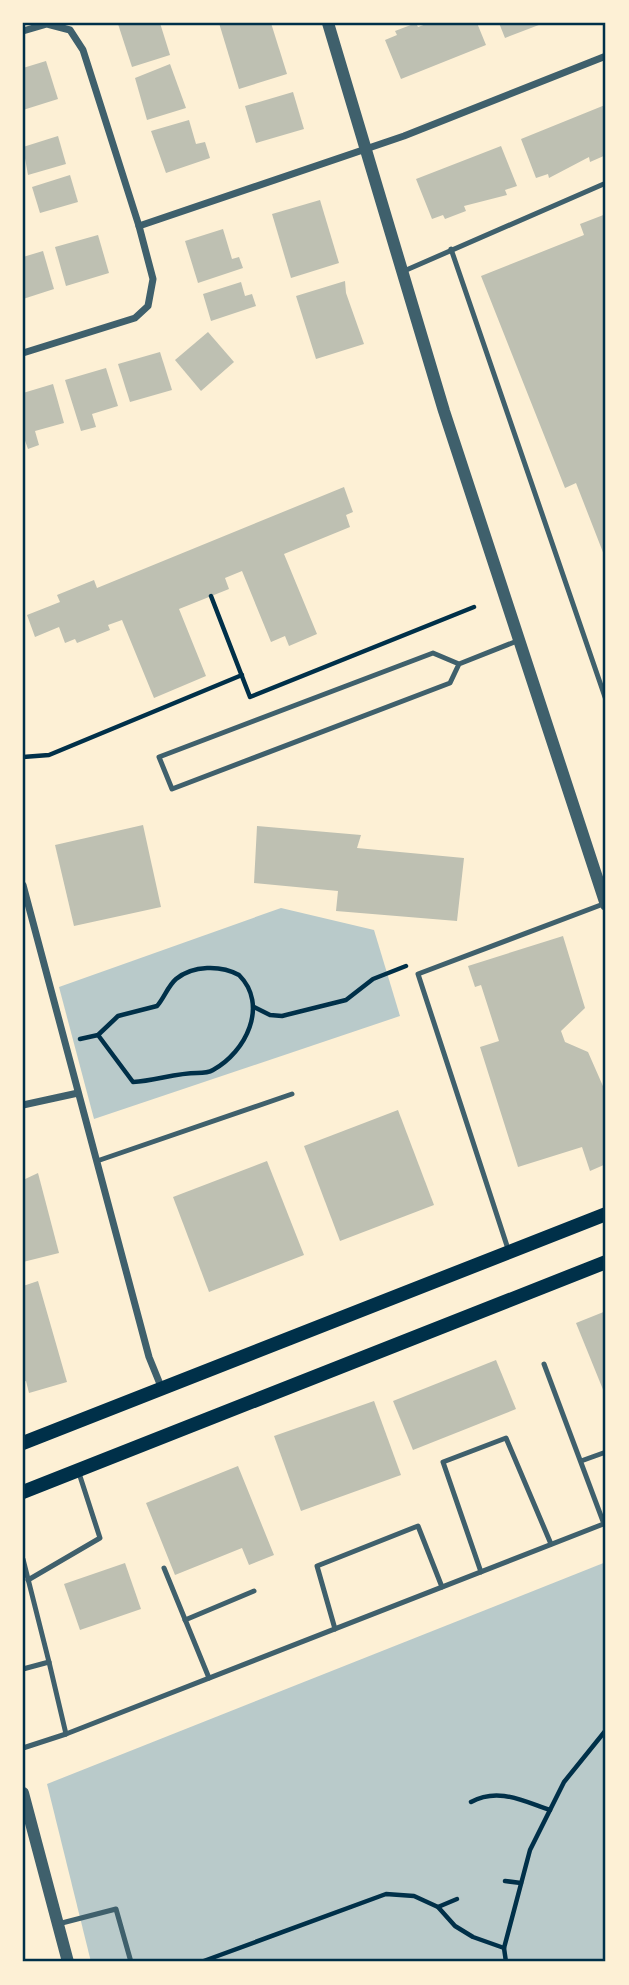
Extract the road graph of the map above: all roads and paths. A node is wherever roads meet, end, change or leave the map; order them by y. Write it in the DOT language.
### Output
graph roads {
  1 [pos="328,23"];
  2 [pos="23,31"];
  3 [pos="606,56"];
  4 [pos="365,149"];
  5 [pos="606,183"];
  6 [pos="139,226"];
  7 [pos="450,250"];
  8 [pos="402,271"];
  9 [pos="23,354"];
  10 [pos="211,596"];
  11 [pos="474,607"];
  12 [pos="520,640"];
  13 [pos="460,664"];
  14 [pos="242,675"];
  15 [pos="606,700"];
  16 [pos="23,757"];
  17 [pos="23,885"];
  18 [pos="606,904"];
  19 [pos="98,1035"];
  20 [pos="80,1040"];
  21 [pos="78,1093"];
  22 [pos="292,1094"];
  23 [pos="23,1105"];
  24 [pos="97,1161"];
  25 [pos="606,1214"];
  26 [pos="509,1252"];
  27 [pos="606,1262"];
  28 [pos="544,1364"];
  29 [pos="163,1389"];
  30 [pos="23,1443"];
  31 [pos="606,1452"];
  32 [pos="581,1461"];
  33 [pos="78,1470"];
  34 [pos="23,1492"];
  35 [pos="605,1523"];
  36 [pos="551,1544"];
  37 [pos="23,1559"];
  38 [pos="164,1568"];
  39 [pos="481,1572"];
  40 [pos="28,1580"];
  41 [pos="442,1587"];
  42 [pos="254,1591"];
  43 [pos="185,1620"];
  44 [pos="335,1629"];
  45 [pos="49,1662"];
  46 [pos="23,1669"];
  47 [pos="209,1678"];
  48 [pos="606,1730"];
  49 [pos="66,1734"];
  50 [pos="23,1748"];
  51 [pos="23,1793"];
  52 [pos="471,1802"];
  53 [pos="550,1810"];
  54 [pos="505,1881"];
  55 [pos="521,1883"];
  56 [pos="457,1899"];
  57 [pos="438,1907"];
  58 [pos="58,1924"];
  59 [pos="504,1948"];
  60 [pos="68,1962"];
  61 [pos="131,1962"];
  62 [pos="201,1962"];
  63 [pos="506,1962"];
  1 -- 4 [label="street"];
  2 -- 6 [label="street"];
  3 -- 4 [label="street"];
  4 -- 6 [label="street"];
  4 -- 8 [label="street"];
  5 -- 7 [label="lane"];
  6 -- 9 [label="street"];
  7 -- 8 [label="lane"];
  7 -- 15 [label="lane"];
  8 -- 12 [label="street"];
  10 -- 14 [label="path"];
  11 -- 14 [label="path"];
  12 -- 13 [label="lane"];
  12 -- 18 [label="street"];
  13 -- 13 [label="lane"];
  14 -- 16 [label="path"];
  17 -- 21 [label="street"];
  18 -- 26 [label="lane"];
  19 -- 19 [label="path"];
  19 -- 20 [label="path"];
  21 -- 23 [label="street"];
  21 -- 24 [label="street"];
  22 -- 24 [label="lane"];
  24 -- 29 [label="street"];
  25 -- 26 [label="main road"];
  26 -- 29 [label="main road"];
  27 -- 33 [label="main road"];
  28 -- 32 [label="lane"];
  29 -- 30 [label="main road"];
  31 -- 32 [label="lane"];
  32 -- 35 [label="lane"];
  33 -- 34 [label="main road"];
  33 -- 40 [label="lane"];
  35 -- 36 [label="lane"];
  36 -- 39 [label="lane"];
  36 -- 39 [label="lane"];
  37 -- 40 [label="lane"];
  38 -- 43 [label="lane"];
  39 -- 41 [label="lane"];
  40 -- 45 [label="lane"];
  41 -- 44 [label="lane"];
  41 -- 44 [label="lane"];
  42 -- 43 [label="lane"];
  43 -- 47 [label="lane"];
  44 -- 47 [label="lane"];
  45 -- 46 [label="lane"];
  45 -- 49 [label="lane"];
  47 -- 49 [label="lane"];
  48 -- 53 [label="path"];
  49 -- 50 [label="lane"];
  51 -- 58 [label="street"];
  52 -- 53 [label="path"];
  53 -- 55 [label="path"];
  54 -- 55 [label="path"];
  55 -- 59 [label="path"];
  56 -- 57 [label="path"];
  57 -- 59 [label="path"];
  57 -- 62 [label="path"];
  58 -- 60 [label="street"];
  58 -- 61 [label="lane"];
  59 -- 63 [label="path"];
}
